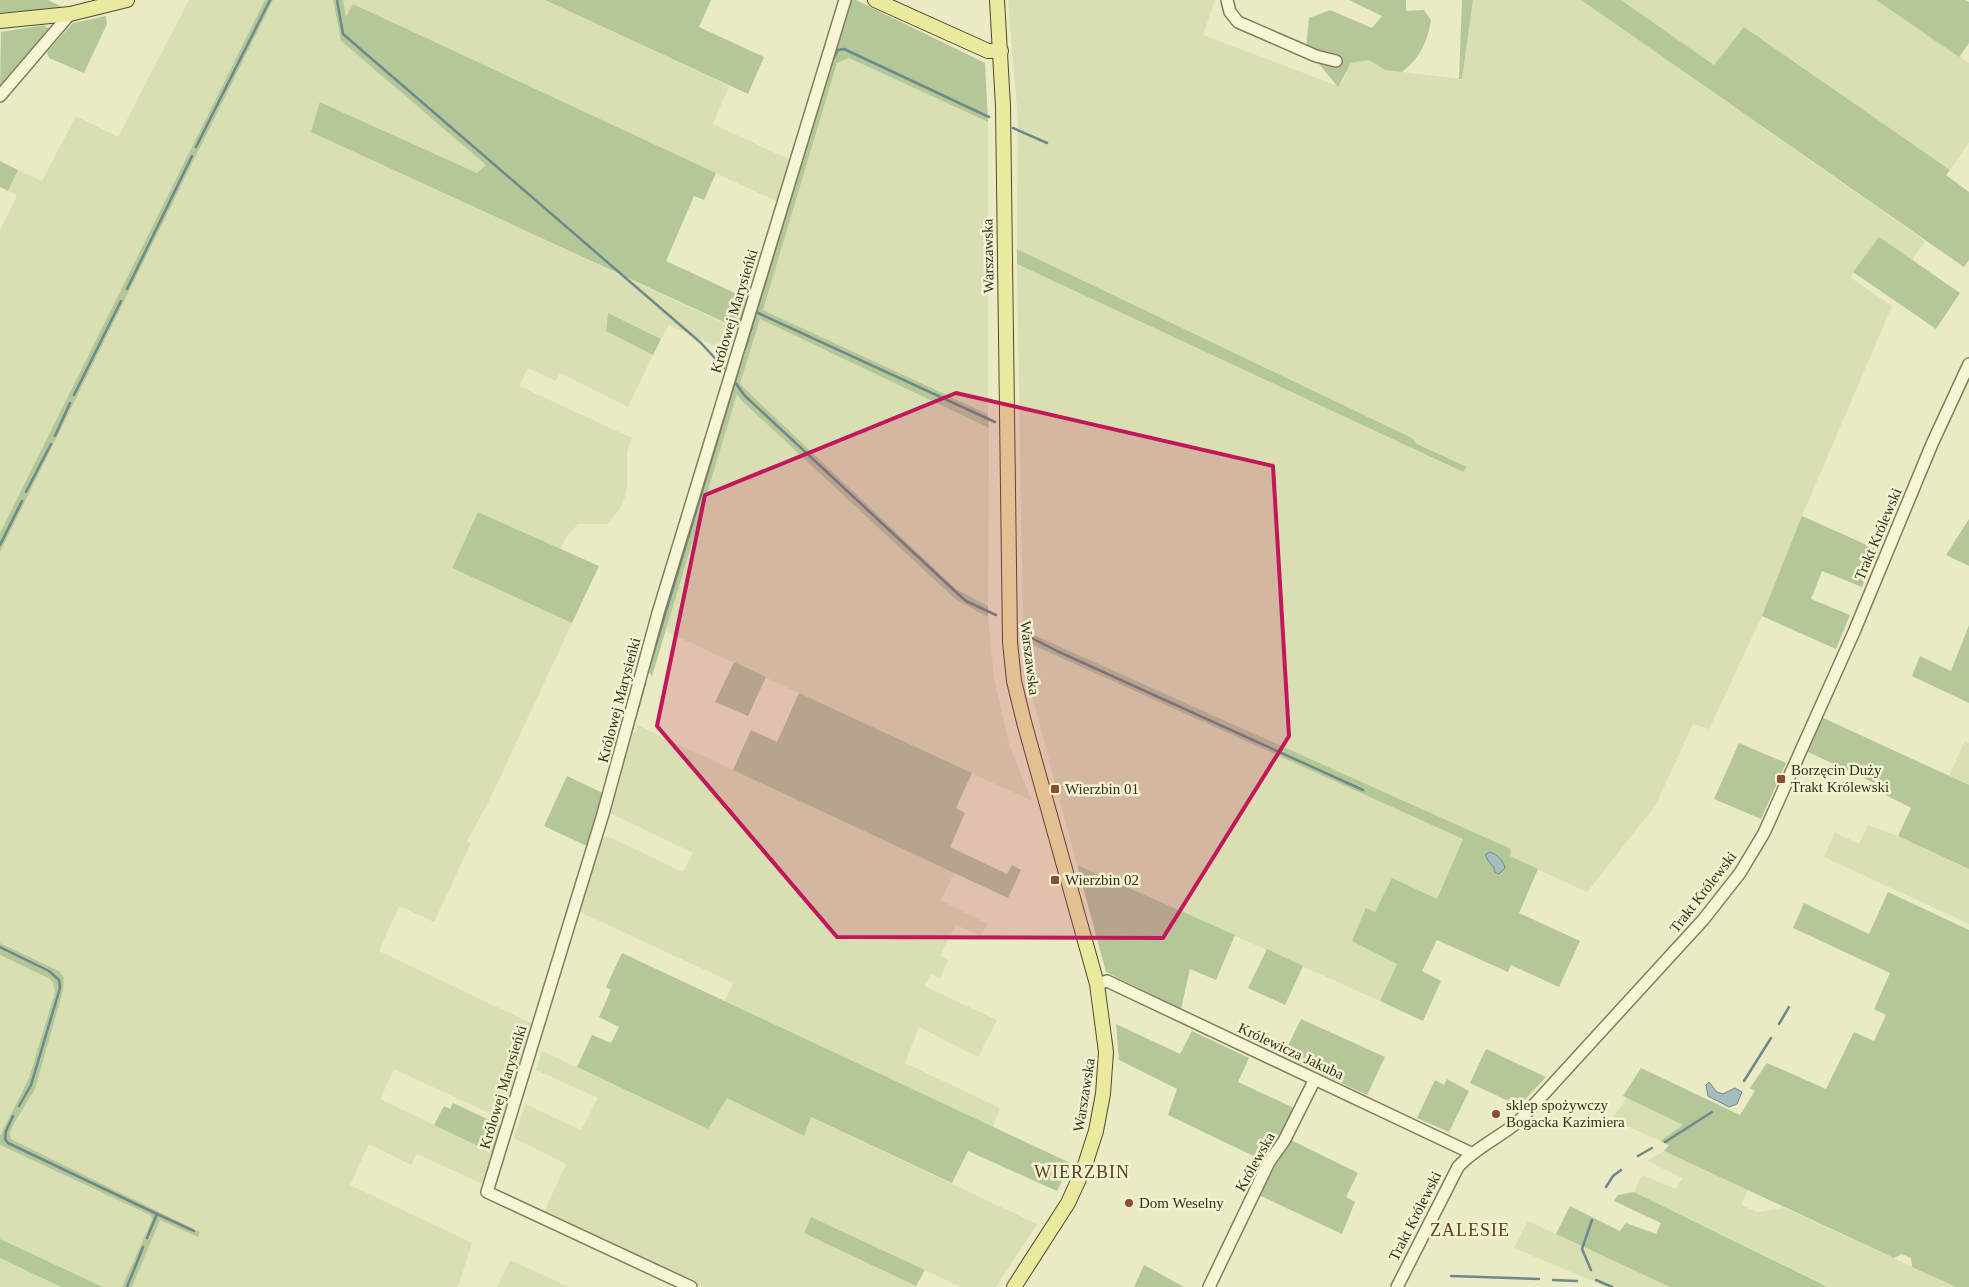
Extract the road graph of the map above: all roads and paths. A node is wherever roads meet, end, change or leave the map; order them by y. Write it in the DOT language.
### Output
graph roads {
  1 [pos="127,0"];
  2 [pos="844,0"];
  3 [pos="875,0"];
  4 [pos="997,0"];
  5 [pos="1227,0"];
  6 [pos="70,14"];
  7 [pos="0,21"];
  8 [pos="1001,51"];
  9 [pos="1336,61"];
  10 [pos="0,96"];
  11 [pos="1969,364"];
  12 [pos="1097,984"];
  13 [pos="1315,1079"];
  14 [pos="1471,1153"];
  15 [pos="692,1287"];
  16 [pos="1014,1287"];
  17 [pos="1209,1287"];
  18 [pos="1396,1287"];
  1 -- 6 [label="main road"];
  2 -- 15 [label="street, Królowej Marysieńki"];
  3 -- 8 [label="main road"];
  4 -- 8 [label="main road, Warszawska"];
  5 -- 9 [label="street"];
  6 -- 7 [label="main road"];
  6 -- 10 [label="street"];
  8 -- 12 [label="main road, Warszawska"];
  11 -- 14 [label="street, Trakt Królewski"];
  12 -- 13 [label="street, Królewicza Jakuba"];
  12 -- 16 [label="main road, Warszawska"];
  13 -- 14 [label="street, Królewicza Jakuba"];
  13 -- 17 [label="street, Królewska"];
  14 -- 18 [label="street, Trakt Królewski"];
}
